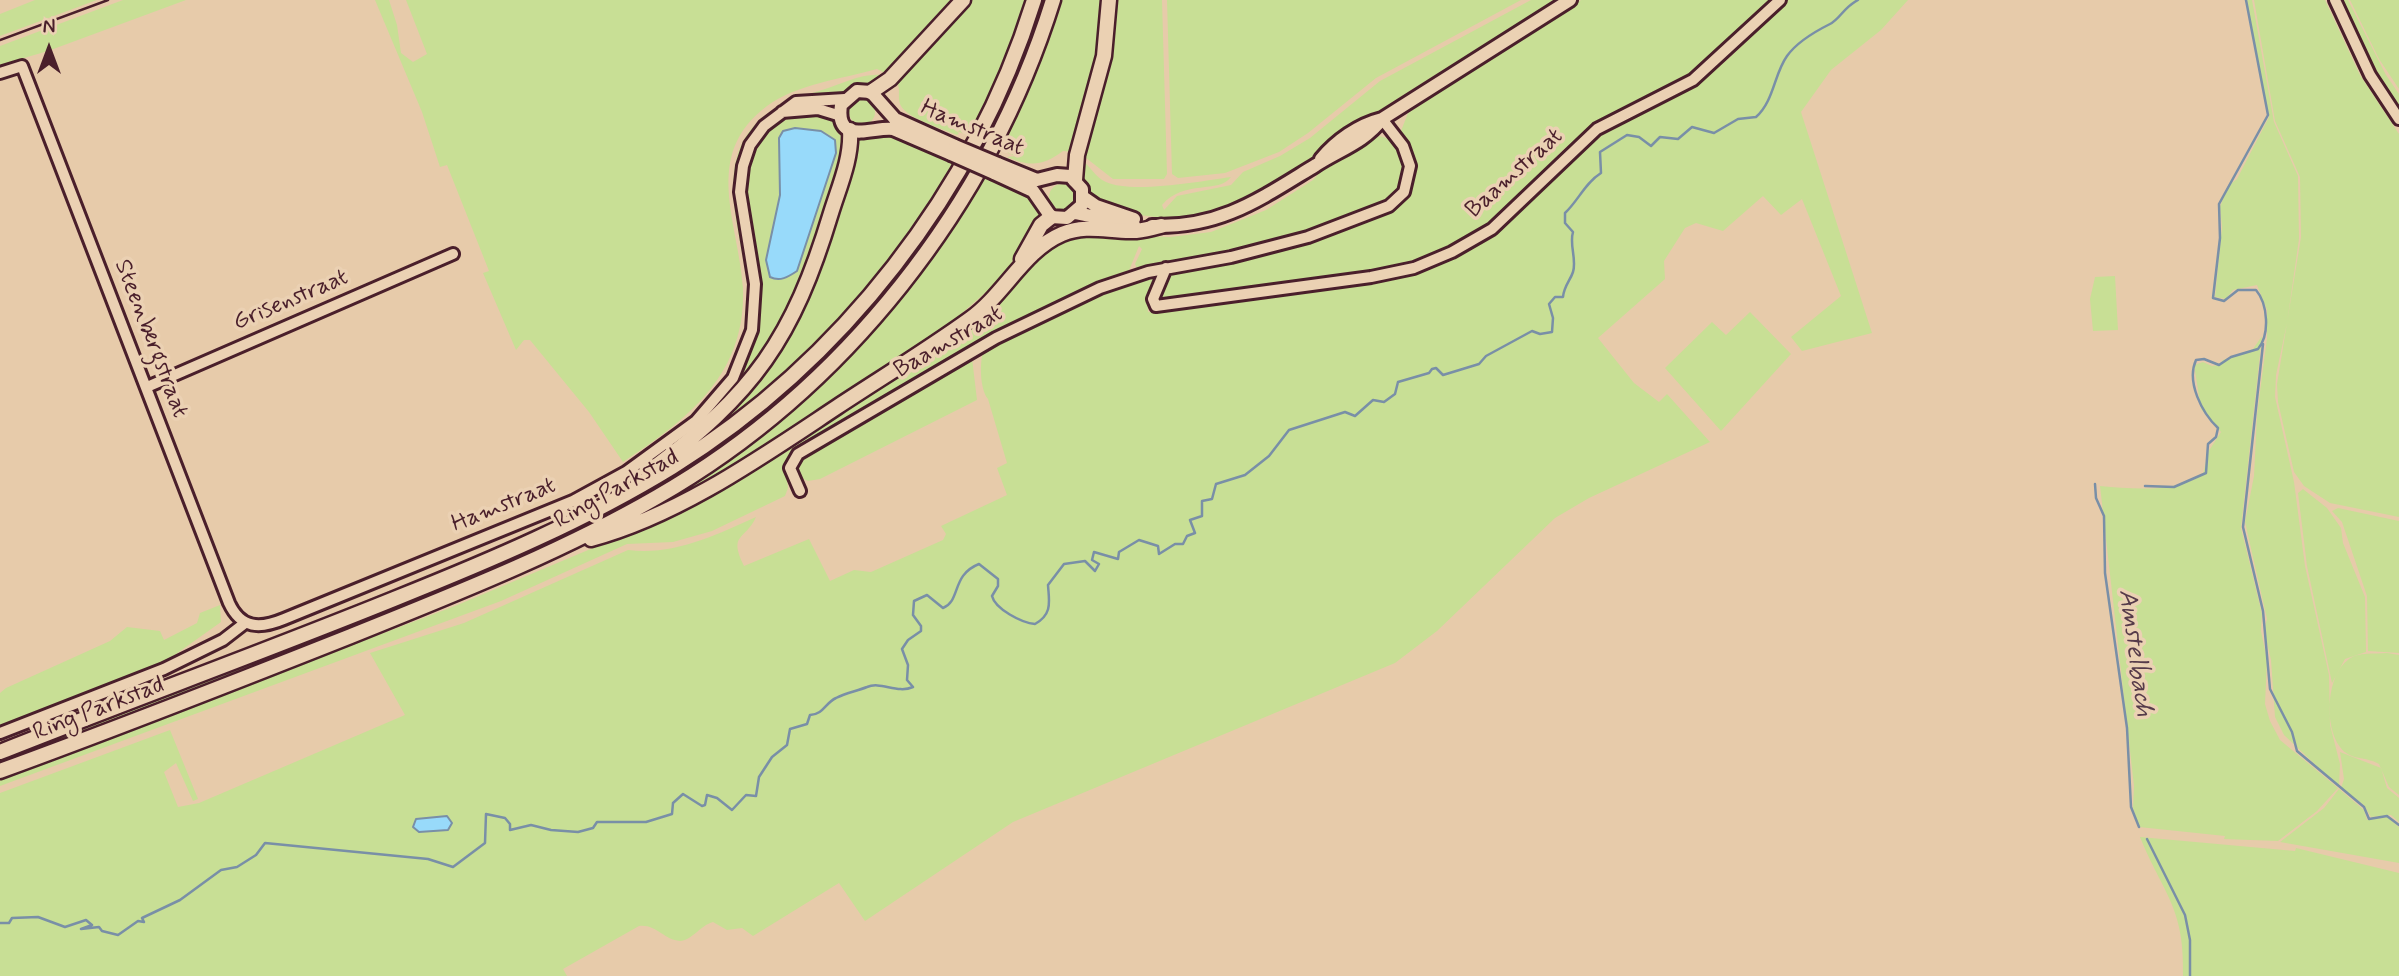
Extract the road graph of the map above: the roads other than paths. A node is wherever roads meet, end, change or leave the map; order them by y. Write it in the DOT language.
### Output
graph roads {
  1 [pos="963,0"];
  2 [pos="1034,0"];
  3 [pos="1053,0"];
  4 [pos="1109,0"];
  5 [pos="1570,0"];
  6 [pos="1780,0"];
  7 [pos="2335,0"];
  8 [pos="0,73"];
  9 [pos="871,92"];
  10 [pos="845,99"];
  11 [pos="782,112"];
  12 [pos="841,116"];
  13 [pos="2399,119"];
  14 [pos="1382,120"];
  15 [pos="850,130"];
  16 [pos="953,150"];
  17 [pos="996,169"];
  18 [pos="1075,180"];
  19 [pos="1083,197"];
  20 [pos="1076,213"];
  21 [pos="1051,217"];
  22 [pos="1161,226"];
  23 [pos="453,254"];
  24 [pos="1166,268"];
  25 [pos="1010,282"];
  26 [pos="147,387"];
  27 [pos="800,491"];
  28 [pos="596,510"];
  29 [pos="559,548"];
  30 [pos="244,623"];
  31 [pos="0,733"];
  32 [pos="0,752"];
  33 [pos="0,771"];
  1 -- 9 [label="highway"];
  2 -- 28 [label="highway, Ring Parkstad"];
  3 -- 29 [label="highway, Ring Parkstad"];
  4 -- 18 [label="highway"];
  5 -- 14 [label="main road"];
  6 -- 24 [label="street, Baamstraat"];
  7 -- 13 [label="street"];
  8 -- 26 [label="street, Steenbergstraat"];
  9 -- 10 [label="main road, Hamstraat"];
  9 -- 16 [label="main road, Hamstraat"];
  10 -- 11 [label="street, Hamstraat"];
  10 -- 12 [label="main road"];
  11 -- 12 [label="street"];
  11 -- 30 [label="street, Hamstraat"];
  12 -- 15 [label="main road"];
  14 -- 22 [label="main road"];
  14 -- 24 [label="street, Baamstraat"];
  15 -- 16 [label="main road, Hamstraat"];
  15 -- 28 [label="highway"];
  16 -- 17 [label="main road, Hamstraat, bridge"];
  17 -- 18 [label="main road, Hamstraat"];
  17 -- 21 [label="main road, Hamstraat"];
  18 -- 19 [label="main road"];
  19 -- 20 [label="main road"];
  19 -- 22 [label="main road"];
  20 -- 21 [label="main road"];
  20 -- 22 [label="main road"];
  21 -- 25 [label="highway"];
  22 -- 25 [label="highway"];
  23 -- 26 [label="street, Grisenstraat"];
  24 -- 27 [label="street, Baamstraat"];
  25 -- 29 [label="highway"];
  26 -- 30 [label="street, Steenbergstraat"];
  28 -- 32 [label="highway, Ring Parkstad"];
  29 -- 33 [label="highway, Ring Parkstad"];
  30 -- 31 [label="street"];
}
